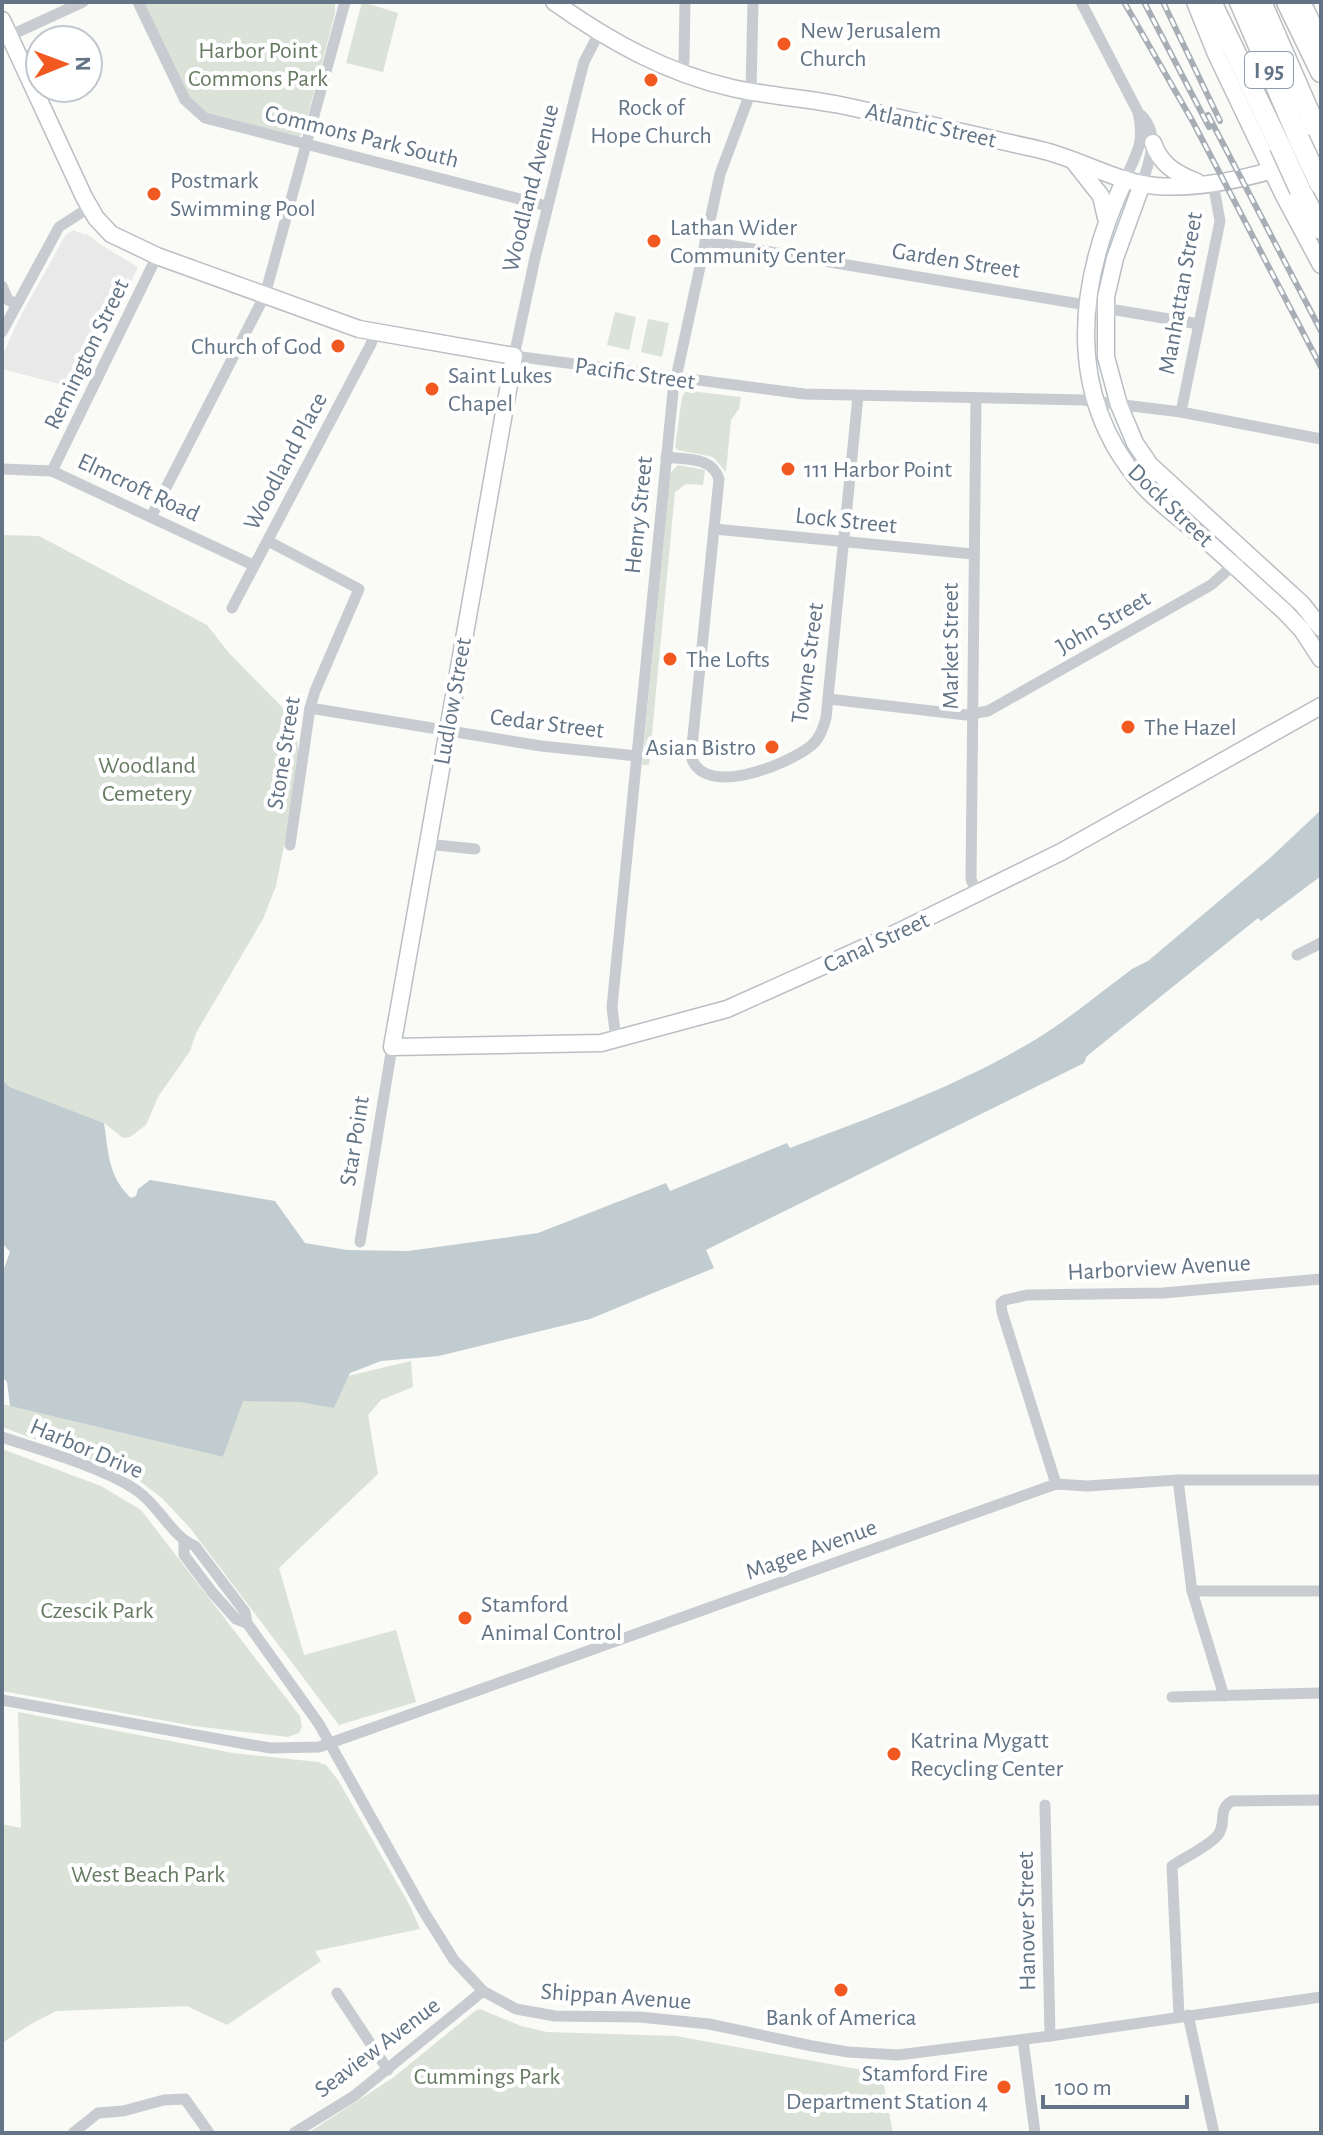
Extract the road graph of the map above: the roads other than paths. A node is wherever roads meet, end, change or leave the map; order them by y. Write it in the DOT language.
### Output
graph roads {
  1 [pos="83,2"];
  2 [pos="138,2"];
  3 [pos="345,2"];
  4 [pos="554,2"];
  5 [pos="685,2"];
  6 [pos="753,2"];
  7 [pos="1081,2"];
  8 [pos="1195,2"];
  9 [pos="1211,2"];
  10 [pos="1240,2"];
  11 [pos="1261,2"];
  12 [pos="1287,2"];
  13 [pos="1302,2"];
  14 [pos="6,28"];
  15 [pos="599,33"];
  16 [pos="1321,41"];
  17 [pos="1321,72"];
  18 [pos="681,74"];
  19 [pos="751,91"];
  20 [pos="1138,112"];
  21 [pos="1304,139"];
  22 [pos="1153,143"];
  23 [pos="307,144"];
  24 [pos="1321,154"];
  25 [pos="1071,159"];
  26 [pos="1272,170"];
  27 [pos="1125,179"];
  28 [pos="1208,183"];
  29 [pos="1142,184"];
  30 [pos="1321,184"];
  31 [pos="547,206"];
  32 [pos="90,207"];
  33 [pos="1106,224"];
  34 [pos="1321,229"];
  35 [pos="705,241"];
  36 [pos="157,256"];
  37 [pos="1321,265"];
  38 [pos="2,286"];
  39 [pos="265,295"];
  40 [pos="1086,303"];
  41 [pos="16,304"];
  42 [pos="1105,307"];
  43 [pos="1199,324"];
  44 [pos="2,332"];
  45 [pos="374,333"];
  46 [pos="514,356"];
  47 [pos="675,378"];
  48 [pos="858,396"];
  49 [pos="976,398"];
  50 [pos="1095,402"];
  51 [pos="1119,405"];
  52 [pos="1181,412"];
  53 [pos="1321,439"];
  54 [pos="666,457"];
  55 [pos="2,469"];
  56 [pos="52,471"];
  57 [pos="151,517"];
  58 [pos="714,529"];
  59 [pos="268,541"];
  60 [pos="844,542"];
  61 [pos="1247,553"];
  62 [pos="973,554"];
  63 [pos="253,565"];
  64 [pos="1235,566"];
  65 [pos="232,608"];
  66 [pos="1321,628"];
  67 [pos="1321,659"];
  68 [pos="829,699"];
  69 [pos="1321,706"];
  70 [pos="310,708"];
  71 [pos="971,715"];
  72 [pos="447,731"];
  73 [pos="637,756"];
  74 [pos="426,844"];
  75 [pos="290,845"];
  76 [pos="475,849"];
  77 [pos="977,894"];
  78 [pos="1321,943"];
  79 [pos="1297,955"];
  80 [pos="616,1040"];
  81 [pos="392,1047"];
  82 [pos="360,1242"];
  83 [pos="1321,1279"];
  84 [pos="2,1437"];
  85 [pos="1178,1480"];
  86 [pos="1321,1480"];
  87 [pos="1056,1484"];
  88 [pos="1192,1591"];
  89 [pos="1321,1591"];
  90 [pos="1321,1693"];
  91 [pos="1224,1696"];
  92 [pos="1172,1697"];
  93 [pos="2,1700"];
  94 [pos="331,1744"];
  95 [pos="1321,1800"];
  96 [pos="1045,1805"];
  97 [pos="483,1991"];
  98 [pos="337,1993"];
  99 [pos="1321,1997"];
  100 [pos="1184,2016"];
  101 [pos="1050,2036"];
  102 [pos="1023,2040"];
  103 [pos="388,2070"];
  104 [pos="73,2133"];
  105 [pos="209,2133"];
  106 [pos="294,2133"];
  107 [pos="1035,2133"];
  108 [pos="1214,2133"];
  1 -- 14 [label="street"];
  2 -- 23 [label="street, Commons Park South"];
  3 -- 23 [label="street"];
  4 -- 15 [label="street, Atlantic Street"];
  5 -- 18 [label="street"];
  6 -- 19 [label="street, Henry Street"];
  7 -- 20 [label="street"];
  8 -- 26 [label="street"];
  9 -- 21 [label="highway"];
  10 -- 21 [label="highway, I 95"];
  11 -- 21 [label="highway, I 95"];
  12 -- 17 [label="highway"];
  13 -- 16 [label="street"];
  14 -- 32 [label="street, Pacific Street"];
  15 -- 18 [label="street, Atlantic Street"];
  15 -- 31 [label="street, Woodland Avenue"];
  18 -- 19 [label="street, Atlantic Street"];
  19 -- 25 [label="street, Atlantic Street"];
  19 -- 35 [label="street, Henry Street"];
  20 -- 22 [label="street"];
  20 -- 27 [label="street"];
  21 -- 30 [label="highway, I 95, bridge"];
  21 -- 34 [label="highway, bridge"];
  22 -- 28 [label="street"];
  22 -- 29 [label="street"];
  23 -- 31 [label="street, Commons Park South"];
  23 -- 39 [label="street"];
  24 -- 26 [label="street, Atlantic Street"];
  25 -- 27 [label="street, Atlantic Street"];
  25 -- 33 [label="street"];
  26 -- 28 [label="street, Atlantic Street"];
  26 -- 37 [label="street"];
  27 -- 29 [label="street, Atlantic Street"];
  27 -- 33 [label="street, Dock Street"];
  28 -- 29 [label="street, Atlantic Street"];
  28 -- 43 [label="street, Manhattan Street"];
  29 -- 42 [label="street, Dock Street"];
  31 -- 46 [label="street, Woodland Avenue"];
  32 -- 36 [label="street, Pacific Street"];
  32 -- 41 [label="street"];
  33 -- 40 [label="street, Dock Street"];
  35 -- 40 [label="street, Garden Street"];
  35 -- 47 [label="street, Henry Street"];
  36 -- 39 [label="street, Pacific Street"];
  36 -- 56 [label="street, Remington Street"];
  38 -- 41 [label="street"];
  39 -- 45 [label="street, Pacific Street"];
  39 -- 57 [label="street"];
  40 -- 42 [label="street, Garden Street"];
  40 -- 50 [label="street, Dock Street"];
  41 -- 44 [label="street"];
  42 -- 43 [label="street, Garden Street"];
  42 -- 51 [label="street, Dock Street"];
  43 -- 52 [label="street, Manhattan Street"];
  45 -- 46 [label="street, Pacific Street"];
  45 -- 59 [label="street, Woodland Place"];
  46 -- 47 [label="street, Pacific Street"];
  46 -- 72 [label="street, Ludlow Street"];
  47 -- 48 [label="street, Pacific Street"];
  47 -- 54 [label="street, Henry Street"];
  48 -- 49 [label="street, Pacific Street"];
  48 -- 60 [label="street, Towne Street"];
  49 -- 50 [label="street, Pacific Street"];
  49 -- 62 [label="street, Market Street"];
  50 -- 51 [label="street, Pacific Street"];
  50 -- 64 [label="street, Dock Street"];
  51 -- 52 [label="street, Pacific Street"];
  51 -- 61 [label="street, Dock Street"];
  52 -- 53 [label="street, Pacific Street"];
  54 -- 58 [label="street, Towne Street"];
  54 -- 73 [label="street, Henry Street"];
  55 -- 56 [label="street, Elmcroft Road"];
  56 -- 57 [label="street, Elmcroft Road"];
  57 -- 63 [label="street, Elmcroft Road"];
  58 -- 60 [label="street, Lock Street"];
  58 -- 68 [label="street, Towne Street"];
  59 -- 63 [label="street, Woodland Place"];
  59 -- 70 [label="street, Stone Street"];
  60 -- 62 [label="street, Lock Street"];
  60 -- 68 [label="street, Towne Street"];
  61 -- 64 [label="street, John Street"];
  61 -- 66 [label="street, Dock Street"];
  62 -- 71 [label="street, Market Street"];
  63 -- 65 [label="street, Woodland Place"];
  64 -- 67 [label="street, Dock Street"];
  64 -- 71 [label="street, John Street"];
  68 -- 71 [label="street"];
  69 -- 77 [label="street, Canal Street"];
  70 -- 72 [label="street, Cedar Street"];
  70 -- 75 [label="street, Stone Street"];
  71 -- 77 [label="street, Market Street"];
  72 -- 73 [label="street, Cedar Street"];
  72 -- 74 [label="street, Ludlow Street"];
  73 -- 80 [label="street, Henry Street"];
  74 -- 76 [label="street"];
  74 -- 81 [label="street, Ludlow Street"];
  77 -- 80 [label="street, Canal Street"];
  78 -- 79 [label="street"];
  80 -- 81 [label="street, Canal Street"];
  81 -- 82 [label="street, Star Point"];
  83 -- 87 [label="street, Harborview Avenue"];
  84 -- 94 [label="street, Harbor Drive"];
  85 -- 86 [label="street, Magee Avenue"];
  85 -- 87 [label="street, Magee Avenue"];
  85 -- 88 [label="street"];
  87 -- 94 [label="street, Magee Avenue"];
  88 -- 89 [label="street"];
  88 -- 91 [label="street"];
  90 -- 91 [label="street"];
  91 -- 92 [label="street"];
  93 -- 94 [label="street"];
  94 -- 97 [label="street, Shippan Avenue"];
  95 -- 100 [label="street"];
  96 -- 101 [label="street, Hanover Street"];
  97 -- 102 [label="street, Shippan Avenue"];
  97 -- 103 [label="street, Seaview Avenue"];
  98 -- 103 [label="street"];
  99 -- 100 [label="street, Shippan Avenue"];
  100 -- 101 [label="street, Shippan Avenue"];
  100 -- 108 [label="street"];
  101 -- 102 [label="street, Shippan Avenue"];
  102 -- 107 [label="street"];
  103 -- 106 [label="street, Seaview Avenue"];
  104 -- 105 [label="street"];
}
